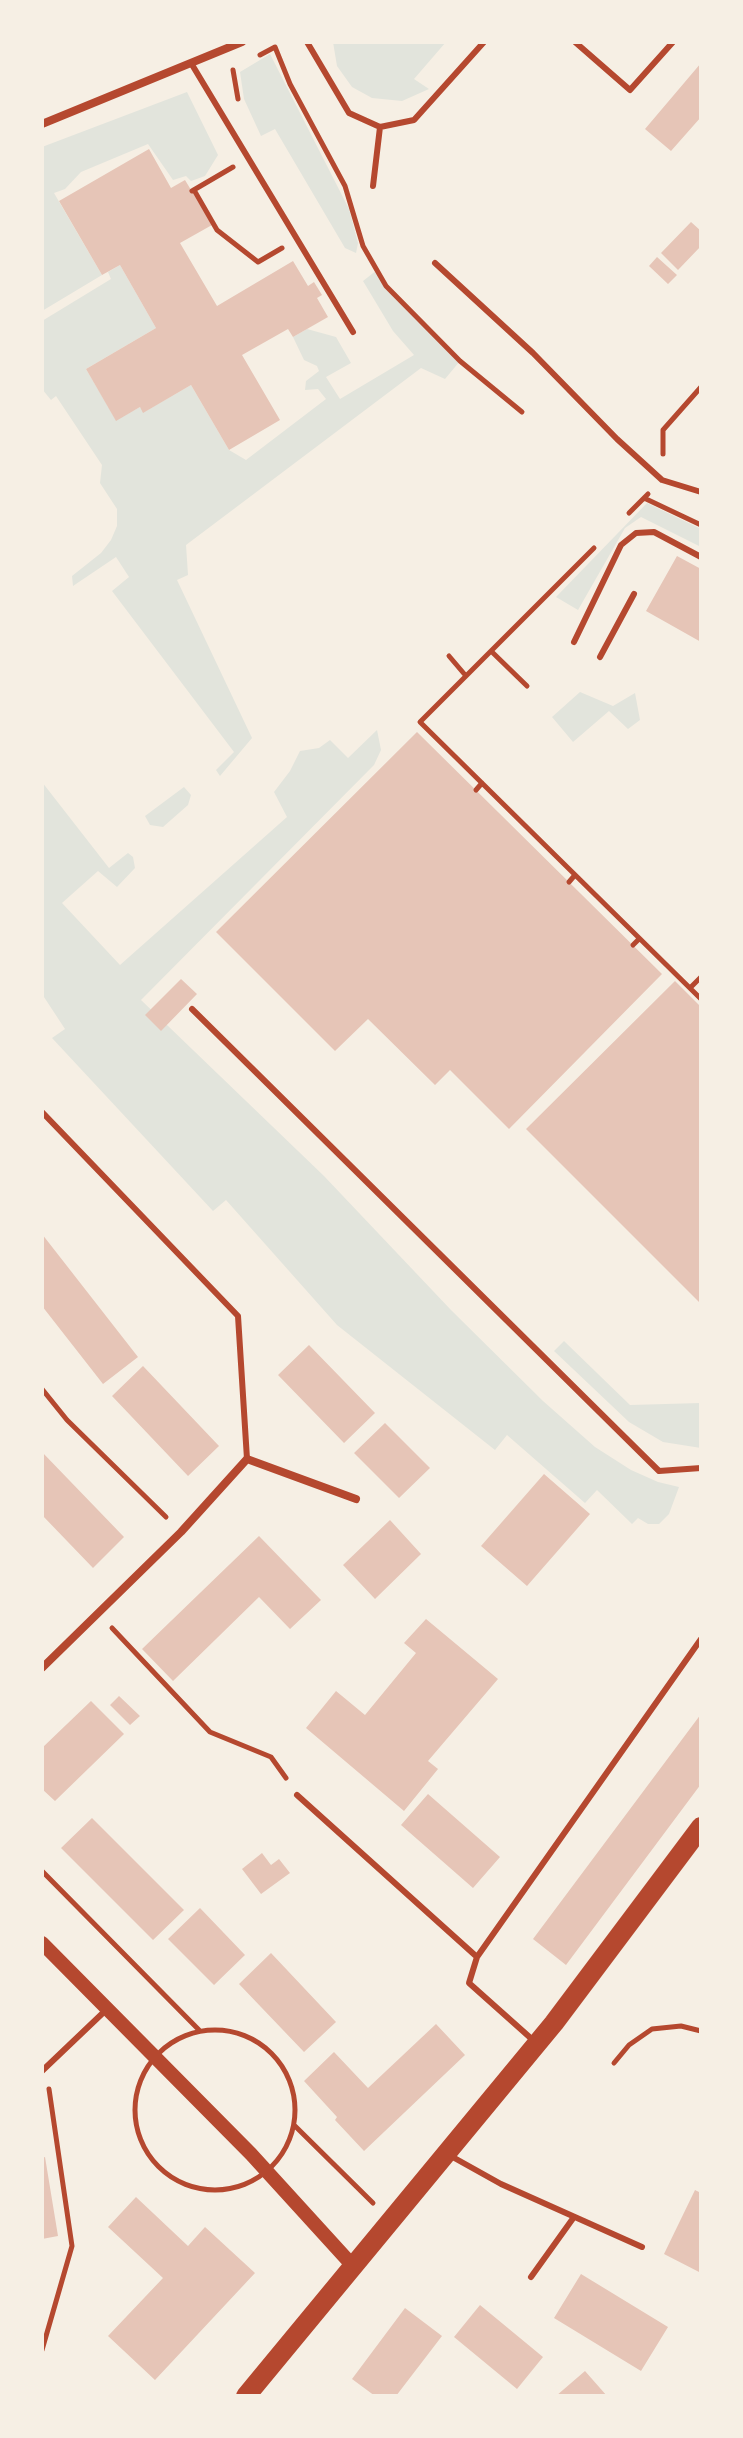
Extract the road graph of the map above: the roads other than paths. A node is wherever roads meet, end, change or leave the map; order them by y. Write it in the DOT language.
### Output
graph roads {
  1 [pos="241,42"];
  2 [pos="307,42"];
  3 [pos="484,42"];
  4 [pos="575,42"];
  5 [pos="673,42"];
  6 [pos="191,63"];
  7 [pos="42,124"];
  8 [pos="380,127"];
  9 [pos="373,186"];
  10 [pos="435,263"];
  11 [pos="353,332"];
  12 [pos="701,492"];
  13 [pos="701,557"];
  14 [pos="634,594"];
  15 [pos="574,642"];
  16 [pos="600,657"];
  17 [pos="192,1009"];
  18 [pos="42,1112"];
  19 [pos="247,1459"];
  20 [pos="701,1468"];
  21 [pos="356,1499"];
  22 [pos="701,1639"];
  23 [pos="43,1664"];
  24 [pos="297,1795"];
  25 [pos="701,1827"];
  26 [pos="42,1943"];
  27 [pos="477,1957"];
  28 [pos="107,2009"];
  29 [pos="536,2044"];
  30 [pos="44,2070"];
  31 [pos="445,2153"];
  32 [pos="574,2217"];
  33 [pos="642,2247"];
  34 [pos="353,2266"];
  35 [pos="531,2277"];
  36 [pos="246,2396"];
  1 -- 6 [label="street"];
  2 -- 8 [label="lane"];
  3 -- 8 [label="lane"];
  4 -- 5 [label="lane"];
  6 -- 7 [label="street"];
  6 -- 11 [label="lane"];
  8 -- 9 [label="lane"];
  10 -- 12 [label="lane"];
  13 -- 15 [label="lane"];
  14 -- 16 [label="lane"];
  17 -- 20 [label="lane"];
  18 -- 19 [label="lane"];
  19 -- 21 [label="street"];
  19 -- 23 [label="street"];
  22 -- 27 [label="lane"];
  24 -- 27 [label="lane"];
  25 -- 29 [label="main road"];
  26 -- 28 [label="street"];
  27 -- 29 [label="lane"];
  28 -- 30 [label="lane"];
  28 -- 34 [label="street"];
  29 -- 31 [label="main road"];
  31 -- 32 [label="lane"];
  31 -- 34 [label="main road"];
  32 -- 33 [label="lane"];
  32 -- 35 [label="lane"];
  34 -- 36 [label="main road"];
}
